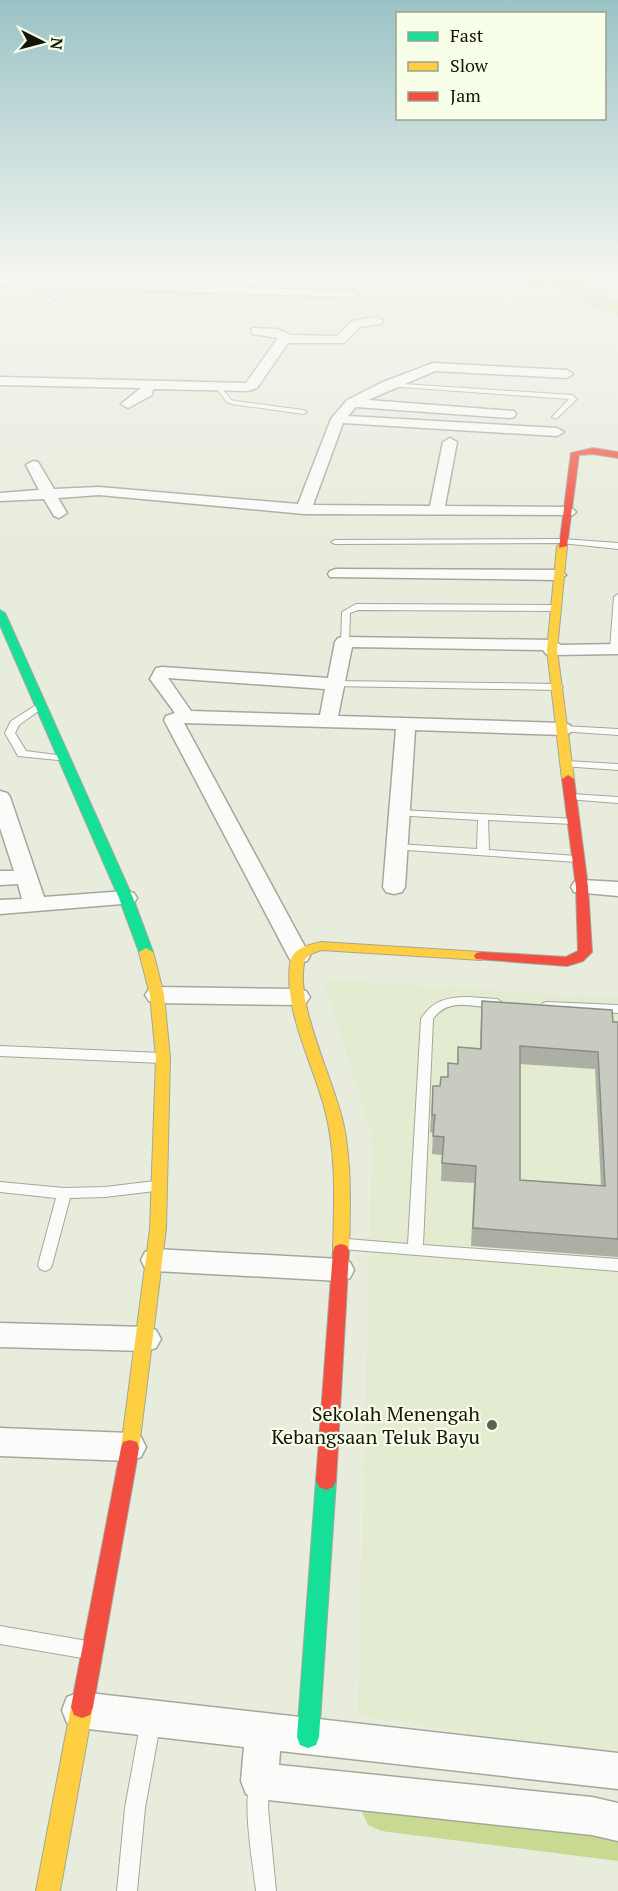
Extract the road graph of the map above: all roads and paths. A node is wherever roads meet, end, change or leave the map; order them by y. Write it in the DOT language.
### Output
graph roads {
  1 [pos="265,366"];
  2 [pos="567,374"];
  3 [pos="0,381"];
  4 [pos="388,385"];
  5 [pos="147,386"];
  6 [pos="219,388"];
  7 [pos="352,403"];
  8 [pos="128,404"];
  9 [pos="303,412"];
  10 [pos="522,415"];
  11 [pos="550,417"];
  12 [pos="338,419"];
  13 [pos="557,432"];
  14 [pos="450,442"];
  15 [pos="618,455"];
  16 [pos="33,465"];
  17 [pos="49,493"];
  18 [pos="0,497"];
  19 [pos="304,509"];
  20 [pos="437,510"];
  21 [pos="568,512"];
  22 [pos="59,513"];
  23 [pos="562,541"];
  24 [pos="335,542"];
  25 [pos="618,546"];
  26 [pos="336,574"];
  27 [pos="558,575"];
  28 [pos="618,597"];
  29 [pos="556,608"];
  30 [pos="0,613"];
  31 [pos="4,632"];
  32 [pos="344,642"];
  33 [pos="552,647"];
  34 [pos="616,649"];
  35 [pos="336,684"];
  36 [pos="558,687"];
  37 [pos="41,705"];
  38 [pos="186,716"];
  39 [pos="328,721"];
  40 [pos="406,722"];
  41 [pos="563,729"];
  42 [pos="618,732"];
  43 [pos="64,759"];
  44 [pos="567,764"];
  45 [pos="618,767"];
  46 [pos="0,797"];
  47 [pos="571,797"];
  48 [pos="618,800"];
  49 [pos="399,813"];
  50 [pos="483,817"];
  51 [pos="574,821"];
  52 [pos="397,847"];
  53 [pos="483,853"];
  54 [pos="578,859"];
  55 [pos="26,877"];
  56 [pos="0,878"];
  57 [pos="394,887"];
  58 [pos="582,887"];
  59 [pos="618,889"];
  60 [pos="126,898"];
  61 [pos="35,904"];
  62 [pos="0,907"];
  63 [pos="299,956"];
  64 [pos="157,995"];
  65 [pos="298,997"];
  66 [pos="514,1004"];
  67 [pos="537,1005"];
  68 [pos="618,1009"];
  69 [pos="0,1050"];
  70 [pos="163,1058"];
  71 [pos="159,1186"];
  72 [pos="0,1187"];
  73 [pos="64,1193"];
  74 [pos="415,1250"];
  75 [pos="340,1257"];
  76 [pos="155,1260"];
  77 [pos="45,1265"];
  78 [pos="618,1265"];
  79 [pos="0,1335"];
  80 [pos="146,1339"];
  81 [pos="0,1442"];
  82 [pos="130,1447"];
  83 [pos="0,1635"];
  84 [pos="92,1651"];
  85 [pos="80,1710"];
  86 [pos="151,1719"];
  87 [pos="248,1730"];
  88 [pos="308,1737"];
  89 [pos="618,1770"];
  90 [pos="259,1794"];
  91 [pos="618,1822"];
  92 [pos="48,1891"];
  93 [pos="127,1891"];
  94 [pos="266,1891"];
  1 -- 6 [label="street"];
  2 -- 4 [label="street"];
  3 -- 5 [label="street"];
  4 -- 7 [label="street"];
  4 -- 11 [label="lane"];
  5 -- 6 [label="street"];
  5 -- 8 [label="street"];
  6 -- 9 [label="lane"];
  7 -- 10 [label="street"];
  7 -- 12 [label="street"];
  12 -- 13 [label="street"];
  12 -- 19 [label="street"];
  14 -- 20 [label="street"];
  15 -- 21 [label="street"];
  16 -- 17 [label="street"];
  17 -- 18 [label="street"];
  17 -- 19 [label="street"];
  17 -- 22 [label="street"];
  19 -- 20 [label="street"];
  20 -- 21 [label="street"];
  21 -- 23 [label="street"];
  23 -- 24 [label="lane"];
  23 -- 25 [label="lane"];
  23 -- 27 [label="street"];
  26 -- 27 [label="street"];
  27 -- 29 [label="street"];
  28 -- 34 [label="lane"];
  29 -- 32 [label="lane"];
  29 -- 33 [label="street"];
  30 -- 31 [label="street"];
  31 -- 37 [label="street"];
  32 -- 33 [label="street"];
  32 -- 35 [label="street"];
  33 -- 34 [label="street"];
  33 -- 36 [label="street"];
  35 -- 36 [label="lane"];
  35 -- 38 [label="street"];
  35 -- 39 [label="street"];
  36 -- 41 [label="street"];
  37 -- 43 [label="street"];
  37 -- 43 [label="lane"];
  38 -- 39 [label="street"];
  38 -- 63 [label="street"];
  39 -- 40 [label="street"];
  40 -- 41 [label="street"];
  40 -- 49 [label="street"];
  41 -- 42 [label="lane"];
  41 -- 44 [label="street"];
  43 -- 60 [label="street"];
  44 -- 45 [label="lane"];
  44 -- 47 [label="street"];
  46 -- 55 [label="street"];
  47 -- 48 [label="lane"];
  47 -- 51 [label="street"];
  49 -- 50 [label="lane"];
  49 -- 52 [label="street"];
  50 -- 51 [label="lane"];
  50 -- 53 [label="lane"];
  51 -- 54 [label="street"];
  52 -- 53 [label="lane"];
  52 -- 57 [label="street"];
  53 -- 54 [label="lane"];
  54 -- 58 [label="street"];
  55 -- 56 [label="street"];
  55 -- 61 [label="street"];
  58 -- 59 [label="street"];
  58 -- 63 [label="street"];
  60 -- 61 [label="street"];
  60 -- 64 [label="street"];
  61 -- 62 [label="street"];
  63 -- 65 [label="street"];
  64 -- 65 [label="street"];
  64 -- 70 [label="street"];
  65 -- 75 [label="street"];
  66 -- 74 [label="lane"];
  67 -- 68 [label="lane"];
  69 -- 70 [label="lane"];
  70 -- 71 [label="street"];
  71 -- 73 [label="lane"];
  71 -- 76 [label="street"];
  72 -- 73 [label="lane"];
  73 -- 77 [label="lane"];
  74 -- 75 [label="lane"];
  74 -- 78 [label="lane"];
  75 -- 76 [label="street"];
  75 -- 88 [label="street"];
  76 -- 80 [label="street"];
  79 -- 80 [label="street"];
  80 -- 82 [label="street"];
  81 -- 82 [label="street"];
  82 -- 84 [label="street"];
  83 -- 84 [label="lane"];
  84 -- 85 [label="street"];
  85 -- 86 [label="street"];
  85 -- 92 [label="street"];
  86 -- 87 [label="street"];
  86 -- 93 [label="lane"];
  87 -- 88 [label="street"];
  87 -- 90 [label="street"];
  88 -- 89 [label="street"];
  90 -- 91 [label="street"];
  90 -- 94 [label="lane"];
}
